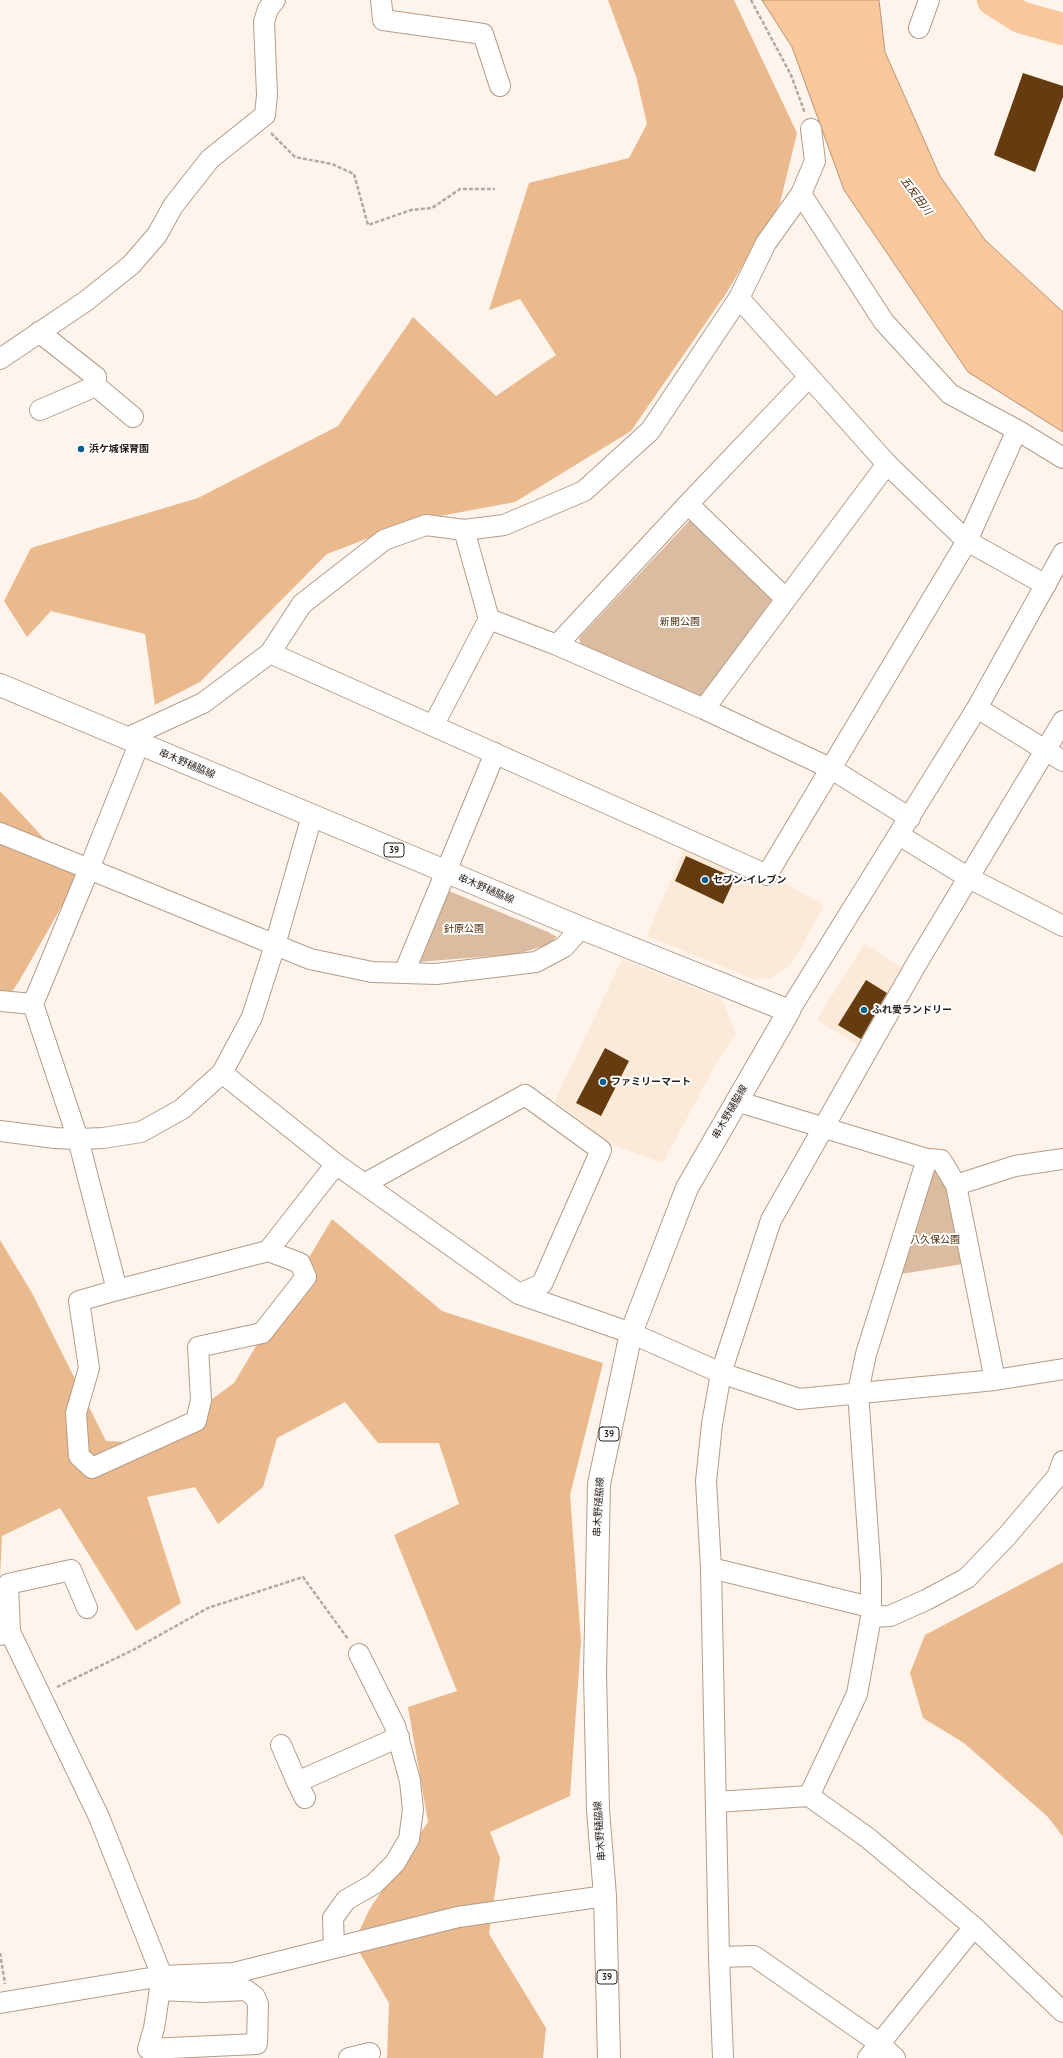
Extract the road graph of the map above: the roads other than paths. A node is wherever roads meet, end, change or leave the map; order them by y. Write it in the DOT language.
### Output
graph roads {
  1 [pos="275,0"];
  2 [pos="381,0"];
  3 [pos="929,1"];
  4 [pos="919,28"];
  5 [pos="500,86"];
  6 [pos="811,129"];
  7 [pos="801,194"];
  8 [pos="739,298"];
  9 [pos="39,332"];
  10 [pos="0,358"];
  11 [pos="808,378"];
  12 [pos="96,386"];
  13 [pos="40,410"];
  14 [pos="133,417"];
  15 [pos="1017,430"];
  16 [pos="1063,458"];
  17 [pos="886,464"];
  18 [pos="688,504"];
  19 [pos="464,530"];
  20 [pos="967,541"];
  21 [pos="1063,553"];
  22 [pos="1046,585"];
  23 [pos="786,599"];
  24 [pos="489,619"];
  25 [pos="557,645"];
  26 [pos="270,653"];
  27 [pos="0,685"];
  28 [pos="977,708"];
  29 [pos="704,709"];
  30 [pos="1063,721"];
  31 [pos="433,726"];
  32 [pos="133,741"];
  33 [pos="1046,750"];
  34 [pos="494,753"];
  35 [pos="1063,761"];
  36 [pos="830,768"];
  37 [pos="312,816"];
  38 [pos="910,818"];
  39 [pos="0,833"];
  40 [pos="899,835"];
  41 [pos="89,869"];
  42 [pos="446,872"];
  43 [pos="968,878"];
  44 [pos="1063,926"];
  45 [pos="581,928"];
  46 [pos="275,945"];
  47 [pos="404,973"];
  48 [pos="0,1001"];
  49 [pos="33,1004"];
  50 [pos="789,1011"];
  51 [pos="222,1073"];
  52 [pos="736,1101"];
  53 [pos="824,1129"];
  54 [pos="0,1131"];
  55 [pos="78,1139"];
  56 [pos="927,1159"];
  57 [pos="1063,1159"];
  58 [pos="336,1164"];
  59 [pos="364,1184"];
  60 [pos="956,1185"];
  61 [pos="268,1252"];
  62 [pos="117,1290"];
  63 [pos="519,1294"];
  64 [pos="631,1333"];
  65 [pos="1063,1369"];
  66 [pos="721,1373"];
  67 [pos="995,1380"];
  68 [pos="858,1392"];
  69 [pos="1061,1473"];
  70 [pos="711,1568"];
  71 [pos="87,1608"];
  72 [pos="871,1612"];
  73 [pos="5,1634"];
  74 [pos="359,1654"];
  75 [pos="399,1737"];
  76 [pos="282,1745"];
  77 [pos="809,1796"];
  78 [pos="716,1802"];
  79 [pos="605,1896"];
  80 [pos="974,1928"];
  81 [pos="334,1947"];
  82 [pos="719,1958"];
  83 [pos="161,1983"];
  84 [pos="4,2003"];
  85 [pos="1063,2012"];
  86 [pos="257,2051"];
  87 [pos="873,2051"];
  88 [pos="370,2053"];
  89 [pos="349,2058"];
  90 [pos="609,2058"];
  91 [pos="723,2058"];
  92 [pos="895,2058"];
  1 -- 9 [label="street"];
  2 -- 5 [label="street"];
  3 -- 4 [label="street"];
  6 -- 7 [label="street"];
  7 -- 8 [label="street"];
  7 -- 15 [label="street"];
  8 -- 11 [label="street"];
  8 -- 19 [label="street"];
  9 -- 10 [label="street"];
  9 -- 12 [label="street"];
  11 -- 17 [label="street"];
  11 -- 18 [label="street"];
  12 -- 13 [label="street"];
  12 -- 14 [label="street"];
  15 -- 16 [label="street"];
  15 -- 20 [label="street"];
  17 -- 20 [label="street"];
  17 -- 23 [label="street"];
  18 -- 23 [label="street"];
  18 -- 25 [label="street"];
  19 -- 24 [label="street"];
  19 -- 26 [label="street"];
  20 -- 22 [label="street"];
  20 -- 36 [label="street"];
  21 -- 22 [label="street"];
  22 -- 28 [label="street"];
  23 -- 29 [label="street"];
  24 -- 25 [label="street"];
  24 -- 31 [label="street"];
  25 -- 29 [label="street"];
  26 -- 31 [label="street"];
  26 -- 32 [label="street"];
  27 -- 32 [label="main road, 串木野樋脇線 / 39"];
  28 -- 33 [label="street"];
  28 -- 38 [label="street"];
  29 -- 36 [label="street"];
  30 -- 33 [label="street"];
  31 -- 34 [label="street"];
  32 -- 37 [label="main road, 串木野樋脇線 / 39"];
  32 -- 41 [label="street"];
  33 -- 35 [label="street"];
  33 -- 43 [label="street"];
  34 -- 36 [label="street"];
  34 -- 42 [label="street"];
  36 -- 38 [label="street"];
  37 -- 42 [label="main road, 串木野樋脇線 / 39"];
  37 -- 46 [label="street"];
  38 -- 40 [label="street"];
  39 -- 41 [label="street"];
  40 -- 43 [label="street"];
  40 -- 50 [label="street"];
  41 -- 46 [label="street"];
  41 -- 49 [label="street"];
  42 -- 45 [label="main road, 串木野樋脇線 / 39"];
  42 -- 47 [label="street"];
  43 -- 44 [label="street"];
  43 -- 53 [label="street"];
  45 -- 47 [label="street"];
  45 -- 50 [label="main road, 串木野樋脇線 / 39"];
  46 -- 47 [label="street"];
  46 -- 51 [label="street"];
  48 -- 49 [label="street"];
  49 -- 55 [label="street"];
  50 -- 52 [label="main road, 串木野樋脇線 / 39"];
  51 -- 55 [label="street"];
  51 -- 58 [label="street"];
  52 -- 53 [label="street"];
  52 -- 64 [label="main road, 串木野樋脇線 / 39"];
  53 -- 56 [label="street"];
  53 -- 66 [label="street"];
  54 -- 55 [label="street"];
  55 -- 62 [label="street"];
  56 -- 60 [label="street"];
  56 -- 68 [label="street"];
  57 -- 60 [label="street"];
  58 -- 59 [label="street"];
  58 -- 61 [label="street"];
  59 -- 63 [label="street"];
  59 -- 63 [label="street"];
  60 -- 67 [label="street"];
  61 -- 62 [label="street"];
  61 -- 62 [label="street"];
  63 -- 64 [label="street"];
  64 -- 66 [label="street"];
  64 -- 79 [label="main road, 串木野樋脇線 / 39"];
  65 -- 67 [label="street"];
  66 -- 68 [label="street"];
  66 -- 70 [label="street"];
  67 -- 68 [label="street"];
  68 -- 72 [label="street"];
  69 -- 72 [label="street"];
  70 -- 72 [label="street"];
  70 -- 78 [label="street"];
  71 -- 73 [label="street"];
  72 -- 77 [label="street"];
  73 -- 83 [label="street"];
  74 -- 75 [label="street"];
  75 -- 76 [label="street"];
  75 -- 81 [label="street"];
  77 -- 78 [label="street"];
  77 -- 80 [label="street"];
  78 -- 82 [label="street"];
  79 -- 81 [label="street"];
  79 -- 90 [label="main road, 串木野樋脇線 / 39"];
  80 -- 85 [label="street"];
  80 -- 87 [label="street"];
  81 -- 83 [label="street"];
  82 -- 87 [label="street"];
  82 -- 91 [label="street"];
  83 -- 84 [label="street"];
  83 -- 86 [label="street"];
  83 -- 86 [label="street"];
  87 -- 92 [label="street"];
  88 -- 89 [label="street"];
}
